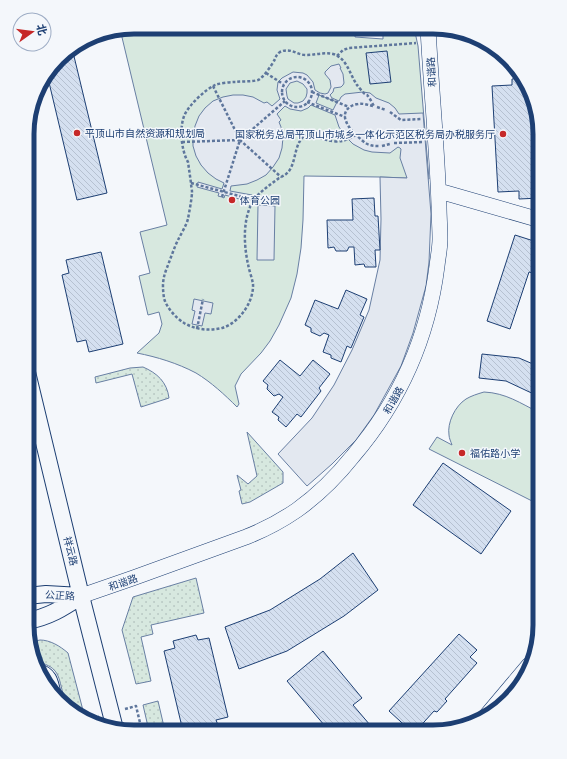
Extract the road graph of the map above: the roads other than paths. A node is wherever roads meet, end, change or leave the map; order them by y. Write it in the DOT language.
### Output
graph roads {
  1 [pos="428,35"];
  2 [pos="439,191"];
  3 [pos="533,218"];
  4 [pos="34,402"];
  5 [pos="34,595"];
  6 [pos="81,596"];
  7 [pos="34,620"];
  8 [pos="44,669"];
  9 [pos="517,679"];
  10 [pos="57,688"];
  11 [pos="502,697"];
  12 [pos="113,723"];
  1 -- 2 [label="street, 和谐路"];
  2 -- 3 [label="street"];
  2 -- 6 [label="street, 和谐路"];
  4 -- 6 [label="main road, 祥云路"];
  5 -- 6 [label="main road, 公正路"];
  6 -- 7 [label="main road, 公正路"];
  6 -- 12 [label="main road, 祥云路"];
  8 -- 10 [label="lane"];
  9 -- 11 [label="street"];
}
